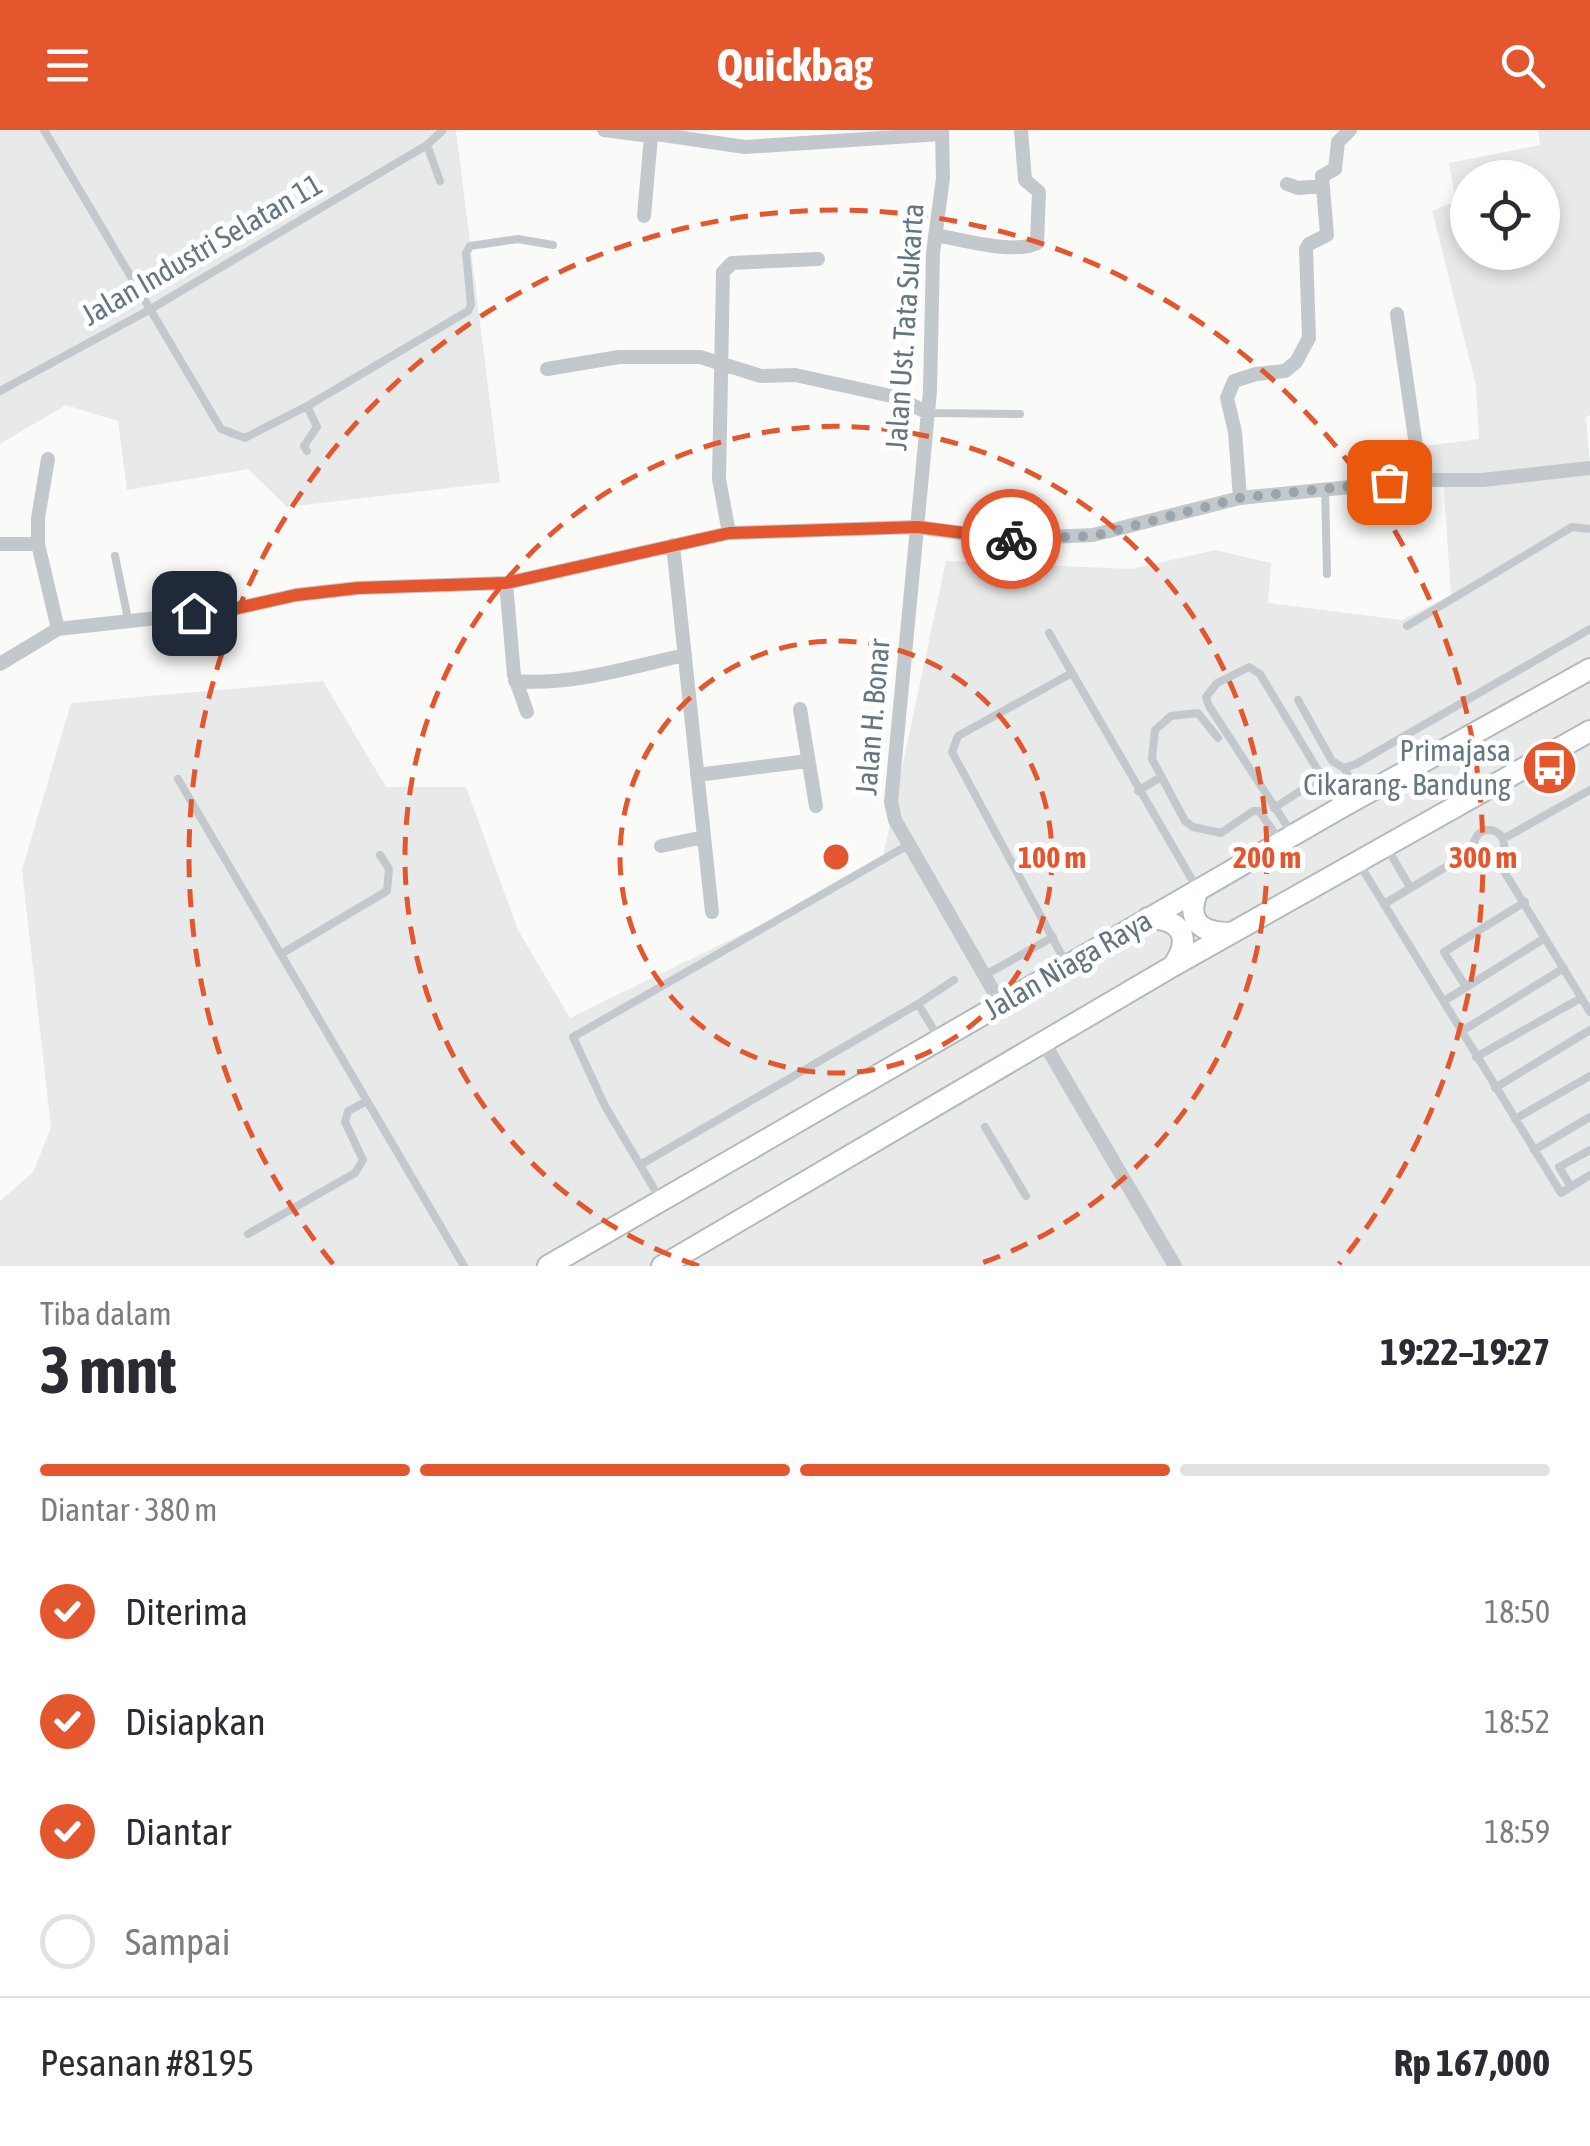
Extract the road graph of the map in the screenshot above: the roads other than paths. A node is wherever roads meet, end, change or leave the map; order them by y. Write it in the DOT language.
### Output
graph roads {
  1 [pos="44,130"];
  2 [pos="442,130"];
  3 [pos="604,130"];
  4 [pos="1021,130"];
  5 [pos="1350,130"];
  6 [pos="942,132"];
  7 [pos="652,136"];
  8 [pos="426,145"];
  9 [pos="440,181"];
  10 [pos="1286,184"];
  11 [pos="1322,186"];
  12 [pos="644,216"];
  13 [pos="935,235"];
  14 [pos="553,245"];
  15 [pos="818,258"];
  16 [pos="148,310"];
  17 [pos="1397,314"];
  18 [pos="720,365"];
  19 [pos="547,369"];
  20 [pos="0,392"];
  21 [pos="307,406"];
  22 [pos="928,413"];
  23 [pos="1020,414"];
  24 [pos="306,451"];
  25 [pos="48,459"];
  26 [pos="1590,468"];
  27 [pos="1421,480"];
  28 [pos="1324,488"];
  29 [pos="1240,498"];
  30 [pos="918,527"];
  31 [pos="1590,529"];
  32 [pos="729,533"];
  33 [pos="0,544"];
  34 [pos="38,544"];
  35 [pos="673,545"];
  36 [pos="115,556"];
  37 [pos="1328,574"];
  38 [pos="228,577"];
  39 [pos="506,583"];
  40 [pos="229,610"];
  41 [pos="128,619"];
  42 [pos="1407,626"];
  43 [pos="58,629"];
  44 [pos="1590,629"];
  45 [pos="1049,633"];
  46 [pos="685,655"];
  47 [pos="0,664"];
  48 [pos="1590,669"];
  49 [pos="1072,673"];
  50 [pos="515,681"];
  51 [pos="1298,700"];
  52 [pos="800,710"];
  53 [pos="527,712"];
  54 [pos="1590,730"];
  55 [pos="1218,738"];
  56 [pos="808,761"];
  57 [pos="1344,768"];
  58 [pos="698,775"];
  59 [pos="1161,777"];
  60 [pos="1322,777"];
  61 [pos="178,779"];
  62 [pos="1590,790"];
  63 [pos="1138,791"];
  64 [pos="1360,796"];
  65 [pos="816,806"];
  66 [pos="1274,808"];
  67 [pos="1340,808"];
  68 [pos="704,836"];
  69 [pos="1287,838"];
  70 [pos="1503,839"];
  71 [pos="910,844"];
  72 [pos="1385,844"];
  73 [pos="661,846"];
  74 [pos="1474,850"];
  75 [pos="380,855"];
  76 [pos="1496,858"];
  77 [pos="1357,862"];
  78 [pos="1410,887"];
  79 [pos="1198,890"];
  80 [pos="1524,902"];
  81 [pos="1384,904"];
  82 [pos="712,912"];
  83 [pos="1148,918"];
  84 [pos="1231,933"];
  85 [pos="1053,937"];
  86 [pos="1546,938"];
  87 [pos="281,954"];
  88 [pos="1068,965"];
  89 [pos="1174,966"];
  90 [pos="1564,968"];
  91 [pos="985,975"];
  92 [pos="954,980"];
  93 [pos="1466,987"];
  94 [pos="1581,998"];
  95 [pos="1444,1001"];
  96 [pos="918,1004"];
  97 [pos="1001,1004"];
  98 [pos="1590,1012"];
  99 [pos="1590,1030"];
  100 [pos="1462,1031"];
  101 [pos="940,1040"];
  102 [pos="1044,1043"];
  103 [pos="1476,1057"];
  104 [pos="1590,1076"];
  105 [pos="1495,1088"];
  106 [pos="367,1101"];
  107 [pos="1590,1117"];
  108 [pos="1515,1119"];
  109 [pos="985,1126"];
  110 [pos="1534,1150"];
  111 [pos="1590,1150"];
  112 [pos="640,1165"];
  113 [pos="1590,1176"];
  114 [pos="1571,1187"];
  115 [pos="1026,1196"];
  116 [pos="661,1201"];
  117 [pos="248,1234"];
  118 [pos="464,1266"];
  119 [pos="548,1266"];
  120 [pos="662,1266"];
  121 [pos="1174,1266"];
  1 -- 16 [label="lane"];
  2 -- 8 [label="lane, Jalan Industri Selatan 11"];
  3 -- 7 [label="street"];
  4 -- 13 [label="street"];
  5 -- 11 [label="street"];
  6 -- 7 [label="street"];
  6 -- 13 [label="street, Jalan Ust. Tata Sukarta"];
  7 -- 12 [label="street"];
  8 -- 9 [label="lane"];
  8 -- 16 [label="lane, Jalan Industri Selatan 11"];
  10 -- 11 [label="street"];
  11 -- 29 [label="street"];
  13 -- 22 [label="street, Jalan Ust. Tata Sukarta"];
  14 -- 21 [label="lane"];
  15 -- 18 [label="street"];
  16 -- 20 [label="lane, Jalan Industri Selatan 11"];
  16 -- 21 [label="lane"];
  17 -- 27 [label="street"];
  18 -- 19 [label="street"];
  18 -- 22 [label="street"];
  18 -- 32 [label="street"];
  21 -- 24 [label="lane"];
  22 -- 23 [label="lane"];
  22 -- 30 [label="street, Jalan Ust. Tata Sukarta"];
  25 -- 34 [label="street"];
  26 -- 27 [label="street"];
  27 -- 28 [label="street"];
  28 -- 29 [label="street"];
  28 -- 37 [label="lane"];
  29 -- 30 [label="street"];
  30 -- 32 [label="street"];
  30 -- 71 [label="street, Jalan H. Bonar"];
  31 -- 42 [label="lane"];
  32 -- 35 [label="street"];
  33 -- 34 [label="street"];
  34 -- 43 [label="street"];
  35 -- 39 [label="street"];
  35 -- 46 [label="street"];
  36 -- 41 [label="lane"];
  38 -- 40 [label="lane"];
  39 -- 40 [label="street"];
  39 -- 50 [label="street"];
  40 -- 41 [label="street"];
  41 -- 43 [label="street"];
  43 -- 47 [label="street"];
  44 -- 57 [label="lane"];
  45 -- 49 [label="lane"];
  46 -- 50 [label="street"];
  46 -- 58 [label="street"];
  48 -- 64 [label="main road, Jalan Niaga Raya"];
  49 -- 63 [label="lane"];
  49 -- 85 [label="lane"];
  50 -- 53 [label="street"];
  51 -- 57 [label="lane"];
  52 -- 56 [label="street"];
  54 -- 72 [label="main road, Jalan Niaga Raya"];
  55 -- 59 [label="lane"];
  56 -- 58 [label="street"];
  56 -- 65 [label="street"];
  57 -- 64 [label="lane"];
  58 -- 68 [label="street"];
  59 -- 63 [label="lane"];
  59 -- 69 [label="lane"];
  60 -- 66 [label="lane"];
  60 -- 66 [label="lane"];
  60 -- 67 [label="lane"];
  61 -- 87 [label="lane"];
  62 -- 70 [label="lane"];
  63 -- 79 [label="lane"];
  64 -- 67 [label="main road, Jalan Niaga Raya"];
  66 -- 69 [label="lane"];
  67 -- 69 [label="main road, Jalan Niaga Raya"];
  68 -- 73 [label="street"];
  68 -- 82 [label="street"];
  69 -- 79 [label="main road, Jalan Niaga Raya"];
  70 -- 74 [label="lane"];
  70 -- 76 [label="lane"];
  71 -- 91 [label="street, Jalan H. Bonar"];
  71 -- 112 [label="lane"];
  72 -- 77 [label="main road, Jalan Niaga Raya"];
  72 -- 78 [label="lane"];
  74 -- 76 [label="lane"];
  74 -- 78 [label="lane"];
  75 -- 87 [label="lane"];
  76 -- 80 [label="lane"];
  77 -- 81 [label="lane"];
  77 -- 84 [label="main road, Jalan Niaga Raya"];
  78 -- 81 [label="lane"];
  79 -- 83 [label="main road, Jalan Niaga Raya"];
  79 -- 84 [label="main road"];
  80 -- 86 [label="lane"];
  80 -- 93 [label="lane"];
  81 -- 95 [label="lane"];
  83 -- 88 [label="main road, Jalan Niaga Raya"];
  83 -- 89 [label="main road"];
  84 -- 89 [label="main road, Jalan Niaga Raya"];
  85 -- 88 [label="lane"];
  85 -- 91 [label="lane"];
  86 -- 90 [label="lane"];
  86 -- 93 [label="lane"];
  87 -- 106 [label="lane"];
  88 -- 97 [label="main road, Jalan Niaga Raya"];
  89 -- 102 [label="main road, Jalan Niaga Raya"];
  90 -- 94 [label="lane"];
  90 -- 100 [label="lane"];
  91 -- 97 [label="street, Jalan H. Bonar"];
  92 -- 96 [label="lane"];
  93 -- 95 [label="lane"];
  94 -- 98 [label="lane"];
  94 -- 103 [label="lane"];
  95 -- 100 [label="lane"];
  96 -- 101 [label="lane"];
  96 -- 112 [label="lane"];
  97 -- 101 [label="main road, Jalan Niaga Raya"];
  99 -- 105 [label="lane"];
  100 -- 103 [label="lane"];
  101 -- 116 [label="main road, Jalan Niaga Raya"];
  102 -- 120 [label="main road, Jalan Niaga Raya"];
  102 -- 121 [label="street"];
  103 -- 105 [label="lane"];
  104 -- 108 [label="lane"];
  105 -- 108 [label="lane"];
  106 -- 117 [label="lane"];
  106 -- 118 [label="lane"];
  107 -- 110 [label="lane"];
  108 -- 110 [label="lane"];
  109 -- 115 [label="lane"];
  110 -- 114 [label="lane"];
  111 -- 114 [label="lane"];
  112 -- 116 [label="lane"];
  113 -- 114 [label="lane"];
  116 -- 119 [label="main road, Jalan Niaga Raya"];
}
